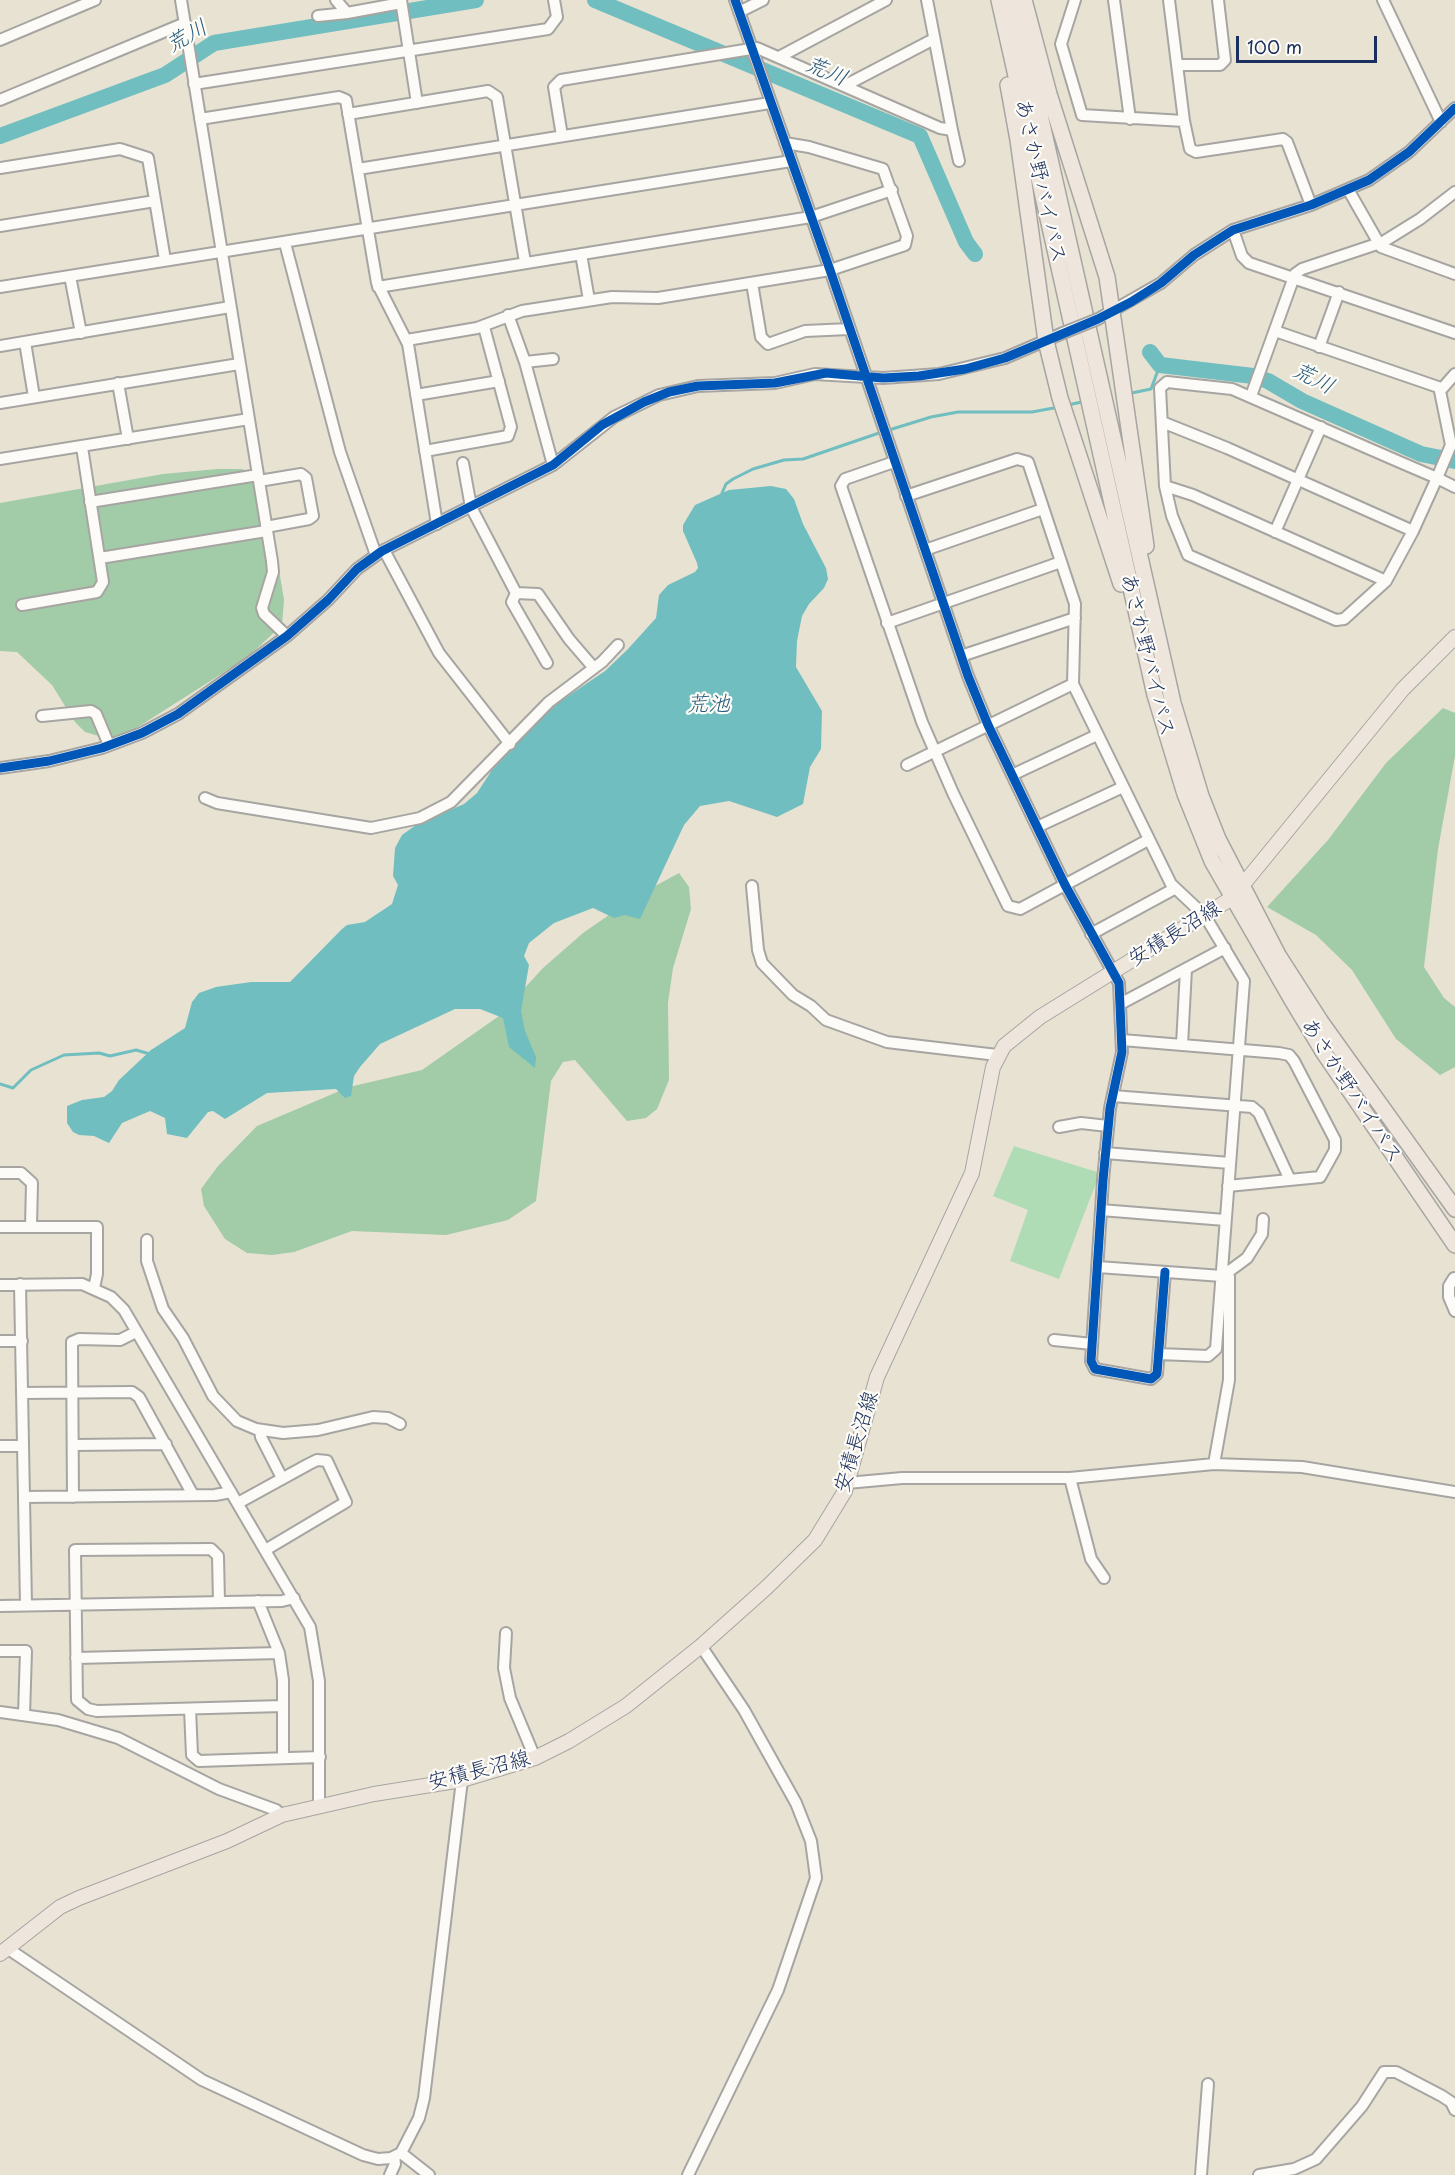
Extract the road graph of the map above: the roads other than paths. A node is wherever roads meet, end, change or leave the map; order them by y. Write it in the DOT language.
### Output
graph roads {
  1 [pos="95,0"];
  2 [pos="181,0"];
  3 [pos="336,0"];
  4 [pos="554,0"];
  5 [pos="735,0"];
  6 [pos="764,0"];
  7 [pos="886,0"];
  8 [pos="927,0"];
  9 [pos="990,0"];
  10 [pos="999,0"];
  11 [pos="1014,0"];
  12 [pos="1024,0"];
  13 [pos="1074,0"];
  14 [pos="1114,0"];
  15 [pos="1169,0"];
  16 [pos="1218,0"];
  17 [pos="1383,0"];
  18 [pos="401,2"];
  19 [pos="739,12"];
  20 [pos="347,13"];
  21 [pos="318,16"];
  22 [pos="185,23"];
  23 [pos="934,39"];
  24 [pos="0,40"];
  25 [pos="752,48"];
  26 [pos="408,50"];
  27 [pos="781,56"];
  28 [pos="1177,66"];
  29 [pos="194,84"];
  30 [pos="846,85"];
  31 [pos="0,100"];
  32 [pos="417,103"];
  33 [pos="770,103"];
  34 [pos="1455,108"];
  35 [pos="348,114"];
  36 [pos="200,119"];
  37 [pos="1130,119"];
  38 [pos="1184,122"];
  39 [pos="1440,122"];
  40 [pos="952,130"];
  41 [pos="562,136"];
  42 [pos="785,143"];
  43 [pos="506,147"];
  44 [pos="790,161"];
  45 [pos="959,161"];
  46 [pos="0,168"];
  47 [pos="358,170"];
  48 [pos="892,190"];
  49 [pos="1349,190"];
  50 [pos="1455,192"];
  51 [pos="155,201"];
  52 [pos="515,205"];
  53 [pos="1311,205"];
  54 [pos="811,217"];
  55 [pos="0,226"];
  56 [pos="367,229"];
  57 [pos="1233,230"];
  58 [pos="285,243"];
  59 [pos="1377,244"];
  60 [pos="221,253"];
  61 [pos="581,254"];
  62 [pos="165,260"];
  63 [pos="525,262"];
  64 [pos="1452,269"];
  65 [pos="830,270"];
  66 [pos="70,276"];
  67 [pos="1293,277"];
  68 [pos="752,283"];
  69 [pos="378,287"];
  70 [pos="0,288"];
  71 [pos="1339,292"];
  72 [pos="589,300"];
  73 [pos="230,307"];
  74 [pos="1114,312"];
  75 [pos="508,315"];
  76 [pos="484,327"];
  77 [pos="849,328"];
  78 [pos="1275,331"];
  79 [pos="81,333"];
  80 [pos="1455,333"];
  81 [pos="407,340"];
  82 [pos="1046,341"];
  83 [pos="25,342"];
  84 [pos="0,346"];
  85 [pos="1319,347"];
  86 [pos="553,359"];
  87 [pos="525,362"];
  88 [pos="239,364"];
  89 [pos="1455,374"];
  90 [pos="865,377"];
  91 [pos="499,381"];
  92 [pos="118,383"];
  93 [pos="1440,388"];
  94 [pos="416,395"];
  95 [pos="1251,396"];
  96 [pos="34,397"];
  97 [pos="0,403"];
  98 [pos="249,419"];
  99 [pos="1162,422"];
  100 [pos="1321,427"];
  101 [pos="128,439"];
  102 [pos="82,447"];
  103 [pos="425,451"];
  104 [pos="0,459"];
  105 [pos="894,462"];
  106 [pos="463,463"];
  107 [pos="553,465"];
  108 [pos="258,478"];
  109 [pos="1298,478"];
  110 [pos="1437,478"];
  111 [pos="1166,486"];
  112 [pos="1455,488"];
  113 [pos="906,496"];
  114 [pos="90,502"];
  115 [pos="471,507"];
  116 [pos="1043,509"];
  117 [pos="437,524"];
  118 [pos="266,529"];
  119 [pos="1413,531"];
  120 [pos="1275,532"];
  121 [pos="925,550"];
  122 [pos="380,553"];
  123 [pos="100,558"];
  124 [pos="1061,562"];
  125 [pos="1386,581"];
  126 [pos="516,593"];
  127 [pos="944,602"];
  128 [pos="22,605"];
  129 [pos="1075,618"];
  130 [pos="887,623"];
  131 [pos="287,636"];
  132 [pos="1455,637"];
  133 [pos="618,645"];
  134 [pos="961,656"];
  135 [pos="547,663"];
  136 [pos="1148,663"];
  137 [pos="593,667"];
  138 [pos="1166,675"];
  139 [pos="1073,684"];
  140 [pos="42,716"];
  141 [pos="988,725"];
  142 [pos="1097,735"];
  143 [pos="510,744"];
  144 [pos="109,746"];
  145 [pos="935,752"];
  146 [pos="907,765"];
  147 [pos="0,768"];
  148 [pos="1012,775"];
  149 [pos="1123,787"];
  150 [pos="205,798"];
  151 [pos="1037,826"];
  152 [pos="1148,840"];
  153 [pos="1065,885"];
  154 [pos="752,886"];
  155 [pos="1174,889"];
  156 [pos="1237,892"];
  157 [pos="1205,915"];
  158 [pos="1091,934"];
  159 [pos="1225,948"];
  160 [pos="1186,969"];
  161 [pos="1113,973"];
  162 [pos="1120,1004"];
  163 [pos="1122,1040"];
  164 [pos="1182,1045"];
  165 [pos="1239,1049"];
  166 [pos="997,1055"];
  167 [pos="1113,1096"];
  168 [pos="1235,1106"];
  169 [pos="1072,1115"];
  170 [pos="1108,1123"];
  171 [pos="1059,1127"];
  172 [pos="1106,1154"];
  173 [pos="1417,1155"];
  174 [pos="1230,1163"];
  175 [pos="0,1173"];
  176 [pos="1290,1180"];
  177 [pos="1228,1186"];
  178 [pos="1455,1195"];
  179 [pos="1455,1209"];
  180 [pos="1101,1210"];
  181 [pos="1263,1219"];
  182 [pos="1225,1220"];
  183 [pos="0,1227"];
  184 [pos="31,1227"];
  185 [pos="147,1240"];
  186 [pos="1455,1245"];
  187 [pos="1098,1267"];
  188 [pos="1166,1272"];
  189 [pos="1224,1272"];
  190 [pos="1454,1278"];
  191 [pos="20,1284"];
  192 [pos="0,1285"];
  193 [pos="94,1288"];
  194 [pos="1455,1311"];
  195 [pos="136,1332"];
  196 [pos="1054,1340"];
  197 [pos="0,1341"];
  198 [pos="22,1341"];
  199 [pos="1092,1344"];
  200 [pos="1159,1354"];
  201 [pos="22,1393"];
  202 [pos="73,1393"];
  203 [pos="400,1424"];
  204 [pos="260,1430"];
  205 [pos="166,1444"];
  206 [pos="74,1445"];
  207 [pos="0,1446"];
  208 [pos="23,1446"];
  209 [pos="1214,1464"];
  210 [pos="282,1478"];
  211 [pos="1070,1478"];
  212 [pos="847,1483"];
  213 [pos="231,1492"];
  214 [pos="1455,1492"];
  215 [pos="193,1495"];
  216 [pos="24,1497"];
  217 [pos="74,1497"];
  218 [pos="238,1503"];
  219 [pos="267,1549"];
  220 [pos="1104,1578"];
  221 [pos="294,1598"];
  222 [pos="258,1601"];
  223 [pos="219,1602"];
  224 [pos="26,1605"];
  225 [pos="76,1605"];
  226 [pos="0,1606"];
  227 [pos="506,1634"];
  228 [pos="701,1646"];
  229 [pos="0,1651"];
  230 [pos="279,1653"];
  231 [pos="76,1658"];
  232 [pos="283,1706"];
  233 [pos="190,1709"];
  234 [pos="0,1712"];
  235 [pos="24,1715"];
  236 [pos="320,1757"];
  237 [pos="283,1758"];
  238 [pos="535,1758"];
  239 [pos="462,1780"];
  240 [pos="319,1806"];
  241 [pos="282,1815"];
  242 [pos="3,1951"];
  243 [pos="1208,2084"];
  244 [pos="1455,2110"];
  245 [pos="397,2155"];
  246 [pos="390,2175"];
  247 [pos="429,2175"];
  248 [pos="688,2175"];
  249 [pos="1201,2175"];
  250 [pos="1259,2175"];
  1 -- 24 [label="street"];
  2 -- 22 [label="street"];
  3 -- 20 [label="street"];
  4 -- 26 [label="street"];
  5 -- 19 [label="street"];
  6 -- 19 [label="street"];
  7 -- 27 [label="street"];
  8 -- 23 [label="street"];
  9 -- 82 [label="highway"];
  10 -- 136 [label="highway, あさか野バイパス"];
  11 -- 138 [label="highway, あさか野バイパス"];
  12 -- 74 [label="highway"];
  13 -- 37 [label="street"];
  14 -- 37 [label="street"];
  15 -- 28 [label="street"];
  16 -- 28 [label="street"];
  17 -- 39 [label="street"];
  18 -- 20 [label="street"];
  18 -- 26 [label="street"];
  19 -- 25 [label="street"];
  20 -- 21 [label="street"];
  22 -- 29 [label="street"];
  22 -- 31 [label="street"];
  23 -- 30 [label="street"];
  23 -- 40 [label="street"];
  25 -- 27 [label="street"];
  25 -- 33 [label="street"];
  25 -- 41 [label="street"];
  26 -- 29 [label="street"];
  26 -- 32 [label="street"];
  27 -- 30 [label="street"];
  28 -- 38 [label="street"];
  29 -- 36 [label="street"];
  30 -- 40 [label="street"];
  32 -- 35 [label="street"];
  32 -- 43 [label="street"];
  33 -- 41 [label="street"];
  33 -- 42 [label="street"];
  34 -- 39 [label="street"];
  35 -- 36 [label="street"];
  35 -- 47 [label="street"];
  36 -- 60 [label="street"];
  37 -- 38 [label="street"];
  38 -- 53 [label="street"];
  39 -- 49 [label="street"];
  40 -- 45 [label="street"];
  41 -- 43 [label="street"];
  42 -- 44 [label="street"];
  42 -- 48 [label="street"];
  43 -- 47 [label="street"];
  43 -- 52 [label="street"];
  44 -- 52 [label="street"];
  44 -- 54 [label="street"];
  46 -- 51 [label="street"];
  47 -- 56 [label="street"];
  48 -- 54 [label="street"];
  48 -- 65 [label="street"];
  49 -- 53 [label="street"];
  49 -- 59 [label="street"];
  50 -- 59 [label="street"];
  51 -- 55 [label="street"];
  51 -- 62 [label="street"];
  52 -- 56 [label="street"];
  52 -- 63 [label="street"];
  53 -- 57 [label="street"];
  54 -- 61 [label="street"];
  54 -- 65 [label="street"];
  56 -- 58 [label="street"];
  56 -- 69 [label="street"];
  57 -- 67 [label="street"];
  57 -- 74 [label="street"];
  58 -- 60 [label="street"];
  58 -- 122 [label="street"];
  59 -- 64 [label="street"];
  59 -- 67 [label="street"];
  60 -- 62 [label="street"];
  60 -- 73 [label="street"];
  61 -- 63 [label="street"];
  61 -- 72 [label="street"];
  62 -- 66 [label="street"];
  63 -- 69 [label="street"];
  65 -- 68 [label="street"];
  65 -- 77 [label="street"];
  66 -- 70 [label="street"];
  66 -- 79 [label="street"];
  67 -- 71 [label="street"];
  67 -- 78 [label="street"];
  68 -- 72 [label="street"];
  68 -- 77 [label="street"];
  69 -- 81 [label="street"];
  71 -- 80 [label="street"];
  71 -- 85 [label="street"];
  72 -- 75 [label="street"];
  73 -- 79 [label="street"];
  73 -- 88 [label="street"];
  74 -- 82 [label="street, bridge"];
  74 -- 138 [label="highway"];
  75 -- 76 [label="street"];
  75 -- 87 [label="street"];
  76 -- 81 [label="street"];
  76 -- 91 [label="street"];
  77 -- 90 [label="street"];
  78 -- 85 [label="street"];
  78 -- 95 [label="street"];
  79 -- 83 [label="street"];
  81 -- 94 [label="street"];
  82 -- 90 [label="street"];
  82 -- 136 [label="highway"];
  83 -- 84 [label="street"];
  83 -- 96 [label="street"];
  85 -- 93 [label="street"];
  86 -- 87 [label="street"];
  87 -- 107 [label="street"];
  88 -- 92 [label="street"];
  88 -- 98 [label="street"];
  89 -- 93 [label="street"];
  90 -- 105 [label="street"];
  90 -- 107 [label="street"];
  91 -- 94 [label="street"];
  91 -- 103 [label="street"];
  92 -- 96 [label="street"];
  92 -- 101 [label="street"];
  93 -- 110 [label="street"];
  94 -- 103 [label="street"];
  95 -- 99 [label="street"];
  95 -- 100 [label="street"];
  96 -- 97 [label="street"];
  98 -- 101 [label="street"];
  98 -- 108 [label="street"];
  99 -- 109 [label="street"];
  99 -- 111 [label="street"];
  100 -- 109 [label="street"];
  100 -- 110 [label="street"];
  101 -- 102 [label="street"];
  102 -- 104 [label="street"];
  102 -- 114 [label="street"];
  103 -- 117 [label="street"];
  105 -- 113 [label="street"];
  105 -- 130 [label="street"];
  106 -- 115 [label="street"];
  107 -- 115 [label="street"];
  108 -- 114 [label="street"];
  108 -- 118 [label="street"];
  108 -- 118 [label="street"];
  109 -- 119 [label="street"];
  109 -- 120 [label="street"];
  110 -- 112 [label="street"];
  110 -- 119 [label="street"];
  111 -- 120 [label="street"];
  111 -- 125 [label="street"];
  113 -- 116 [label="street"];
  113 -- 121 [label="street"];
  114 -- 123 [label="street"];
  115 -- 117 [label="street"];
  115 -- 126 [label="street"];
  116 -- 121 [label="street"];
  116 -- 124 [label="street"];
  117 -- 122 [label="street"];
  118 -- 123 [label="street"];
  118 -- 131 [label="street"];
  119 -- 125 [label="street"];
  120 -- 125 [label="street"];
  121 -- 127 [label="street"];
  122 -- 131 [label="street"];
  122 -- 143 [label="street"];
  123 -- 128 [label="street"];
  124 -- 127 [label="street"];
  124 -- 129 [label="street"];
  126 -- 135 [label="street"];
  126 -- 137 [label="street"];
  127 -- 130 [label="street"];
  127 -- 134 [label="street"];
  129 -- 134 [label="street"];
  129 -- 139 [label="street"];
  130 -- 145 [label="street"];
  131 -- 144 [label="street"];
  132 -- 156 [label="main road, 安積長沼線"];
  133 -- 137 [label="street"];
  134 -- 141 [label="street"];
  136 -- 156 [label="highway, あさか野バイパス"];
  137 -- 143 [label="street"];
  138 -- 156 [label="highway, あさか野バイパス"];
  139 -- 141 [label="street"];
  139 -- 142 [label="street"];
  140 -- 144 [label="street"];
  141 -- 145 [label="street"];
  141 -- 148 [label="street"];
  142 -- 148 [label="street"];
  142 -- 149 [label="street"];
  143 -- 150 [label="street"];
  144 -- 147 [label="street"];
  145 -- 146 [label="street"];
  145 -- 153 [label="street"];
  148 -- 151 [label="street"];
  149 -- 151 [label="street"];
  149 -- 152 [label="street"];
  151 -- 153 [label="street"];
  152 -- 153 [label="street"];
  152 -- 155 [label="street"];
  153 -- 158 [label="street"];
  154 -- 166 [label="street"];
  155 -- 157 [label="street"];
  155 -- 158 [label="street"];
  156 -- 157 [label="main road, 安積長沼線"];
  156 -- 173 [label="highway, あさか野バイパス"];
  156 -- 186 [label="highway, あさか野バイパス"];
  157 -- 159 [label="street"];
  157 -- 161 [label="main road, 安積長沼線"];
  158 -- 161 [label="street"];
  159 -- 160 [label="street"];
  159 -- 165 [label="street"];
  160 -- 162 [label="street"];
  160 -- 164 [label="street"];
  161 -- 162 [label="street"];
  161 -- 166 [label="main road, 安積長沼線"];
  162 -- 163 [label="street"];
  163 -- 164 [label="street"];
  163 -- 167 [label="street"];
  164 -- 165 [label="street"];
  165 -- 168 [label="street"];
  165 -- 176 [label="street"];
  166 -- 212 [label="main road, 安積長沼線"];
  167 -- 168 [label="street"];
  167 -- 170 [label="street"];
  168 -- 174 [label="street"];
  168 -- 176 [label="street"];
  169 -- 170 [label="street"];
  170 -- 171 [label="street"];
  170 -- 172 [label="street"];
  172 -- 174 [label="street"];
  172 -- 180 [label="street"];
  173 -- 178 [label="highway"];
  173 -- 179 [label="highway, あさか野バイパス"];
  174 -- 177 [label="street"];
  175 -- 184 [label="street"];
  176 -- 177 [label="street"];
  177 -- 182 [label="street"];
  180 -- 182 [label="street"];
  180 -- 187 [label="street"];
  181 -- 189 [label="street"];
  182 -- 189 [label="street"];
  183 -- 184 [label="street"];
  184 -- 193 [label="street"];
  185 -- 204 [label="street"];
  187 -- 188 [label="street"];
  187 -- 199 [label="street"];
  188 -- 189 [label="street"];
  188 -- 200 [label="street"];
  189 -- 200 [label="street"];
  189 -- 209 [label="street"];
  190 -- 194 [label="street"];
  191 -- 192 [label="street"];
  191 -- 193 [label="street"];
  191 -- 198 [label="street"];
  193 -- 195 [label="street"];
  195 -- 202 [label="street"];
  195 -- 213 [label="street"];
  196 -- 199 [label="street"];
  197 -- 198 [label="street"];
  198 -- 201 [label="street"];
  199 -- 200 [label="street"];
  201 -- 202 [label="street"];
  201 -- 208 [label="street"];
  202 -- 205 [label="street"];
  202 -- 206 [label="street"];
  203 -- 204 [label="street"];
  204 -- 210 [label="street"];
  205 -- 206 [label="street"];
  205 -- 215 [label="street"];
  206 -- 217 [label="street"];
  207 -- 208 [label="street"];
  208 -- 216 [label="street"];
  209 -- 211 [label="street"];
  209 -- 214 [label="street"];
  210 -- 218 [label="street"];
  210 -- 219 [label="street"];
  211 -- 212 [label="street"];
  211 -- 220 [label="street"];
  212 -- 228 [label="main road, 安積長沼線"];
  213 -- 215 [label="street"];
  213 -- 218 [label="street"];
  215 -- 217 [label="street"];
  216 -- 217 [label="street"];
  216 -- 224 [label="street"];
  218 -- 219 [label="street"];
  219 -- 221 [label="street"];
  221 -- 222 [label="street"];
  221 -- 236 [label="street"];
  222 -- 223 [label="street"];
  222 -- 230 [label="street"];
  223 -- 225 [label="street"];
  223 -- 225 [label="street"];
  224 -- 225 [label="street"];
  224 -- 226 [label="street"];
  225 -- 231 [label="street"];
  227 -- 238 [label="street"];
  228 -- 238 [label="main road, 安積長沼線"];
  228 -- 248 [label="street"];
  229 -- 235 [label="street"];
  230 -- 231 [label="street"];
  230 -- 232 [label="street"];
  231 -- 233 [label="street"];
  232 -- 233 [label="street"];
  232 -- 237 [label="street"];
  233 -- 237 [label="street"];
  234 -- 235 [label="street"];
  235 -- 241 [label="street"];
  236 -- 237 [label="street"];
  236 -- 240 [label="street"];
  238 -- 239 [label="main road, 安積長沼線"];
  239 -- 240 [label="main road, 安積長沼線"];
  239 -- 245 [label="street"];
  240 -- 241 [label="main road, 安積長沼線"];
  241 -- 242 [label="main road, 安積長沼線"];
  242 -- 245 [label="street"];
  243 -- 249 [label="street"];
  244 -- 250 [label="street"];
  245 -- 246 [label="street"];
  245 -- 247 [label="street"];
}
